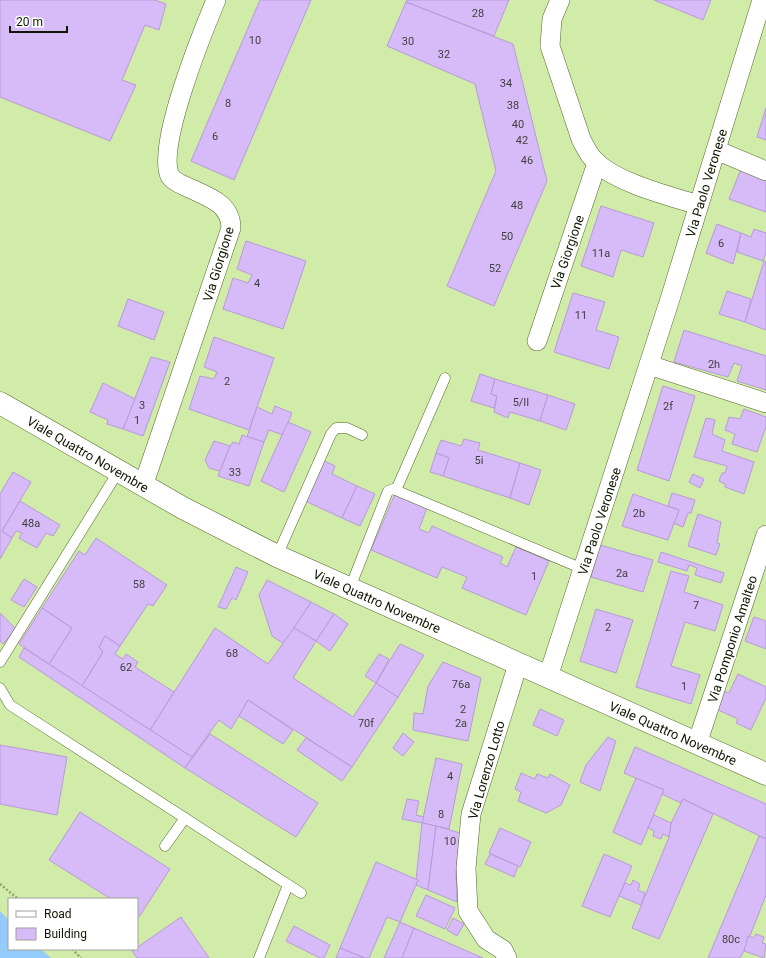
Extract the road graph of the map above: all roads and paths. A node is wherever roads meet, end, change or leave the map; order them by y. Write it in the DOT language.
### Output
graph roads {
  1 [pos="216,0"];
  2 [pos="560,0"];
  3 [pos="762,0"];
  4 [pos="716,150"];
  5 [pos="597,163"];
  6 [pos="766,171"];
  7 [pos="698,205"];
  8 [pos="537,341"];
  9 [pos="649,365"];
  10 [pos="446,378"];
  11 [pos="0,403"];
  12 [pos="766,403"];
  13 [pos="362,435"];
  14 [pos="118,472"];
  15 [pos="142,486"];
  16 [pos="396,490"];
  17 [pos="766,535"];
  18 [pos="277,556"];
  19 [pos="583,568"];
  20 [pos="350,588"];
  21 [pos="0,662"];
  22 [pos="518,664"];
  23 [pos="548,677"];
  24 [pos="0,688"];
  25 [pos="697,744"];
  26 [pos="766,774"];
  27 [pos="185,818"];
  28 [pos="165,846"];
  29 [pos="0,884"];
  30 [pos="288,884"];
  31 [pos="301,893"];
  32 [pos="17,898"];
  33 [pos="73,950"];
  34 [pos="81,958"];
  35 [pos="259,958"];
  36 [pos="507,958"];
  1 -- 15 [label="street, Via Giorgione"];
  2 -- 5 [label="street"];
  3 -- 4 [label="street, Via Paolo Veronese"];
  4 -- 6 [label="street"];
  4 -- 7 [label="street, Via Paolo Veronese"];
  5 -- 7 [label="street"];
  5 -- 8 [label="street, Via Giorgione"];
  7 -- 9 [label="street, Via Paolo Veronese"];
  9 -- 12 [label="street"];
  9 -- 19 [label="street, Via Paolo Veronese"];
  10 -- 16 [label="lane"];
  11 -- 14 [label="main road, Viale Quattro Novembre"];
  13 -- 18 [label="lane"];
  14 -- 15 [label="main road, Viale Quattro Novembre"];
  14 -- 21 [label="lane"];
  15 -- 18 [label="main road, Viale Quattro Novembre"];
  16 -- 19 [label="lane"];
  16 -- 20 [label="lane"];
  17 -- 25 [label="street, Via Pomponio Amalteo"];
  18 -- 20 [label="main road, Viale Quattro Novembre"];
  19 -- 23 [label="street, Via Paolo Veronese"];
  20 -- 22 [label="main road, Viale Quattro Novembre"];
  22 -- 23 [label="main road, Viale Quattro Novembre"];
  22 -- 36 [label="street, Via Lorenzo Lotto"];
  23 -- 25 [label="main road, Viale Quattro Novembre"];
  24 -- 27 [label="lane"];
  25 -- 26 [label="main road, Viale Quattro Novembre"];
  27 -- 28 [label="lane"];
  27 -- 30 [label="lane"];
  29 -- 32 [label="path"];
  30 -- 31 [label="lane"];
  30 -- 35 [label="lane"];
  33 -- 34 [label="path"];
}
